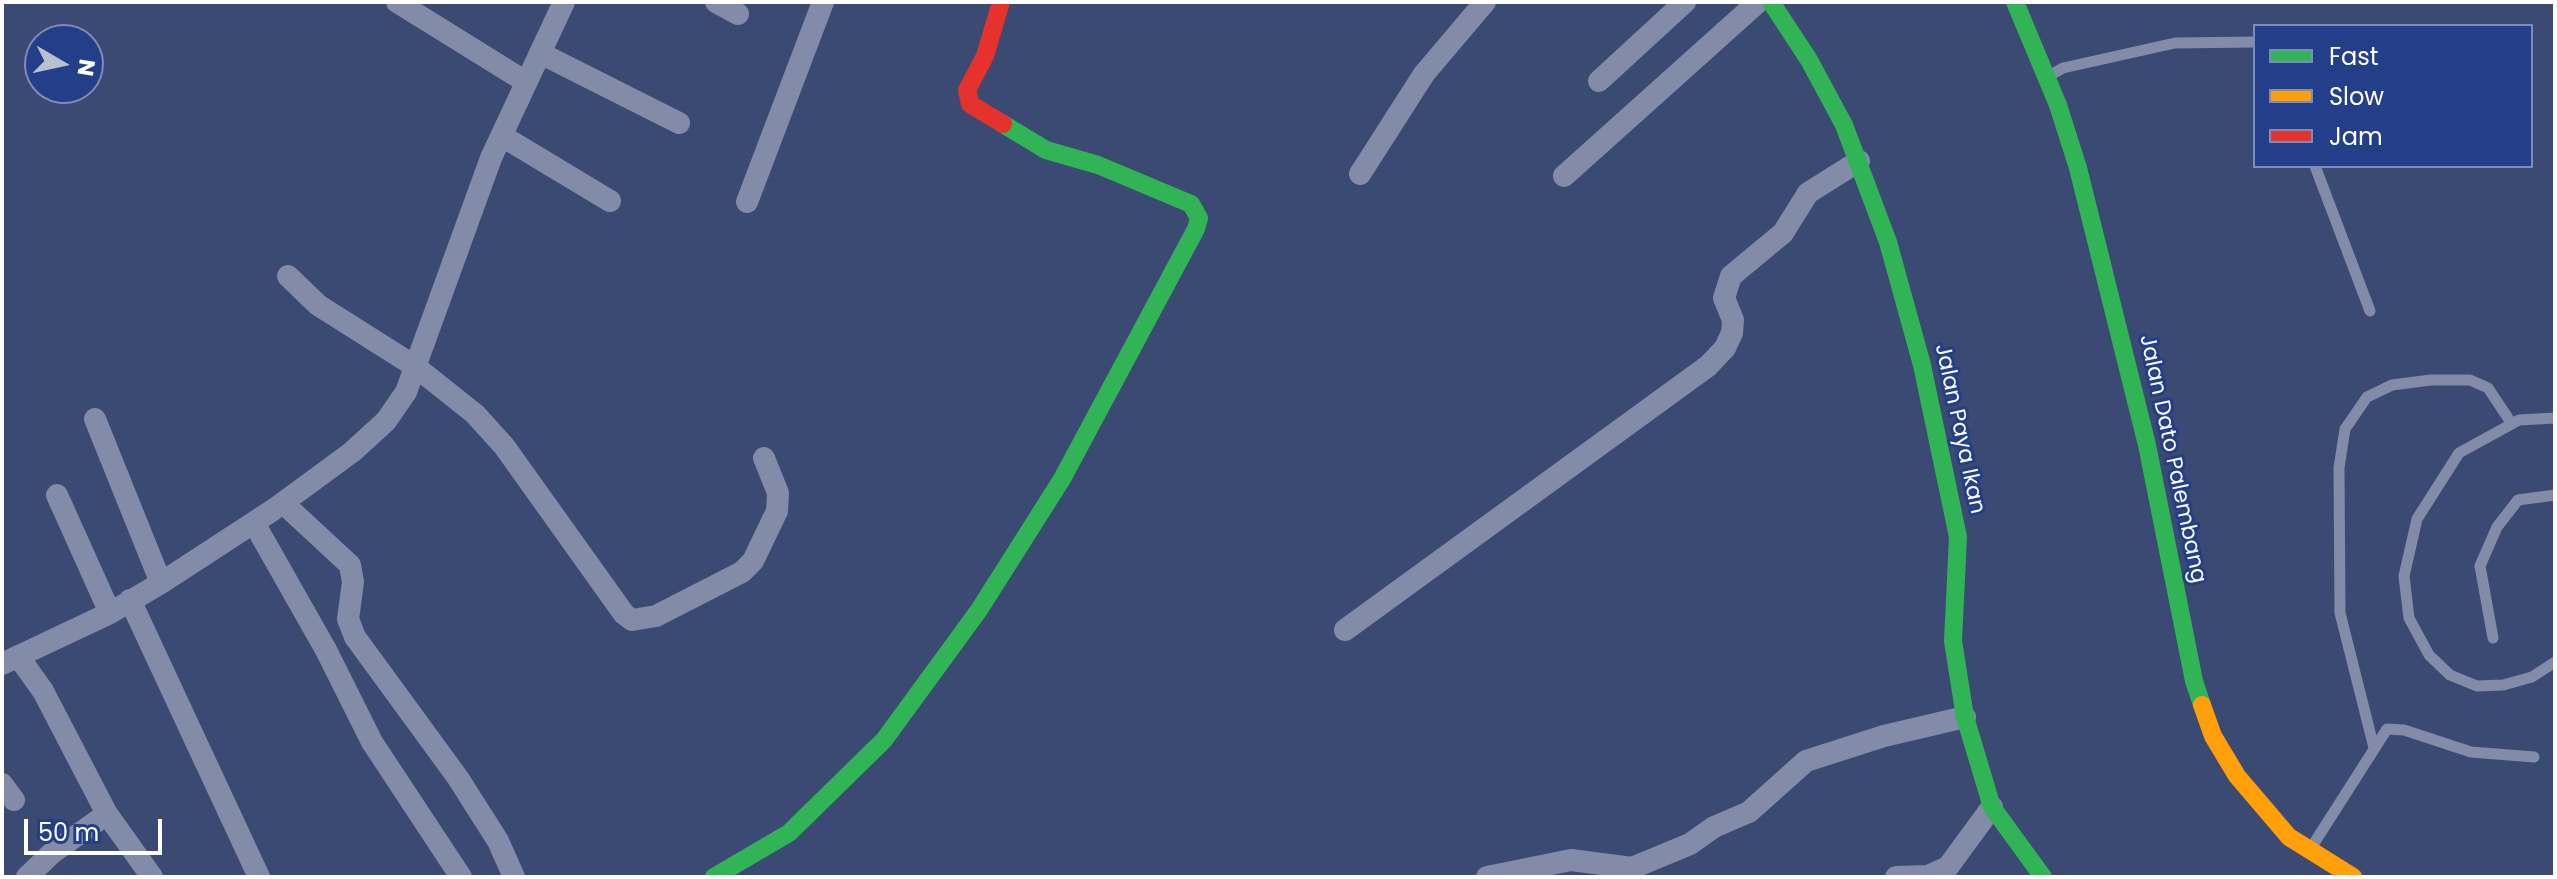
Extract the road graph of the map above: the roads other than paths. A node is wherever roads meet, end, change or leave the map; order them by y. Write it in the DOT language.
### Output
graph roads {
  1 [pos="397,2"];
  2 [pos="564,2"];
  3 [pos="716,2"];
  4 [pos="823,2"];
  5 [pos="1001,2"];
  6 [pos="1485,2"];
  7 [pos="1685,2"];
  8 [pos="1758,2"];
  9 [pos="1771,2"];
  10 [pos="2015,2"];
  11 [pos="738,14"];
  12 [pos="2252,44"];
  13 [pos="540,53"];
  14 [pos="2047,77"];
  15 [pos="1599,81"];
  16 [pos="526,82"];
  17 [pos="679,123"];
  18 [pos="502,136"];
  19 [pos="1859,161"];
  20 [pos="2316,168"];
  21 [pos="1360,174"];
  22 [pos="1564,176"];
  23 [pos="610,201"];
  24 [pos="747,202"];
  25 [pos="288,276"];
  26 [pos="2370,311"];
  27 [pos="416,367"];
  28 [pos="2555,418"];
  29 [pos="95,419"];
  30 [pos="2512,424"];
  31 [pos="764,458"];
  32 [pos="57,495"];
  33 [pos="2555,495"];
  34 [pos="283,503"];
  35 [pos="254,523"];
  36 [pos="161,583"];
  37 [pos="130,600"];
  38 [pos="110,613"];
  39 [pos="1345,630"];
  40 [pos="2493,638"];
  41 [pos="10,660"];
  42 [pos="2555,662"];
  43 [pos="1965,717"];
  44 [pos="2374,748"];
  45 [pos="2534,757"];
  46 [pos="1992,807"];
  47 [pos="107,814"];
  48 [pos="2309,851"];
  49 [pos="1629,873"];
  50 [pos="27,877"];
  51 [pos="152,877"];
  52 [pos="259,877"];
  53 [pos="461,877"];
  54 [pos="514,877"];
  55 [pos="714,877"];
  56 [pos="1487,877"];
  57 [pos="1896,877"];
  58 [pos="2043,877"];
  59 [pos="2353,877"];
  1 -- 16 [label="street"];
  2 -- 13 [label="street"];
  3 -- 11 [label="street"];
  4 -- 24 [label="street"];
  5 -- 55 [label="street"];
  6 -- 21 [label="street"];
  7 -- 15 [label="street"];
  8 -- 22 [label="street"];
  9 -- 19 [label="street, Jalan Paya Ikan"];
  10 -- 14 [label="street, Jalan Dato Palembang"];
  12 -- 14 [label="lane"];
  13 -- 16 [label="street"];
  13 -- 17 [label="street"];
  14 -- 48 [label="street, Jalan Dato Palembang"];
  16 -- 18 [label="street"];
  18 -- 23 [label="street"];
  18 -- 27 [label="street"];
  19 -- 39 [label="street"];
  19 -- 43 [label="street, Jalan Paya Ikan"];
  20 -- 26 [label="lane"];
  25 -- 27 [label="street"];
  27 -- 31 [label="street"];
  27 -- 34 [label="street"];
  28 -- 30 [label="lane"];
  29 -- 36 [label="street"];
  30 -- 42 [label="lane"];
  30 -- 44 [label="lane"];
  32 -- 38 [label="street"];
  33 -- 40 [label="lane"];
  34 -- 35 [label="street"];
  34 -- 54 [label="street"];
  35 -- 36 [label="street"];
  35 -- 53 [label="street"];
  36 -- 37 [label="street"];
  37 -- 38 [label="street"];
  37 -- 52 [label="street"];
  38 -- 41 [label="street"];
  41 -- 47 [label="street"];
  43 -- 46 [label="street, Jalan Paya Ikan"];
  43 -- 49 [label="street"];
  44 -- 45 [label="lane"];
  44 -- 48 [label="lane"];
  46 -- 57 [label="street"];
  46 -- 58 [label="street, Jalan Paya Ikan"];
  47 -- 50 [label="street"];
  47 -- 51 [label="street"];
  48 -- 59 [label="street, Jalan Dato Palembang"];
  49 -- 56 [label="street"];
}
